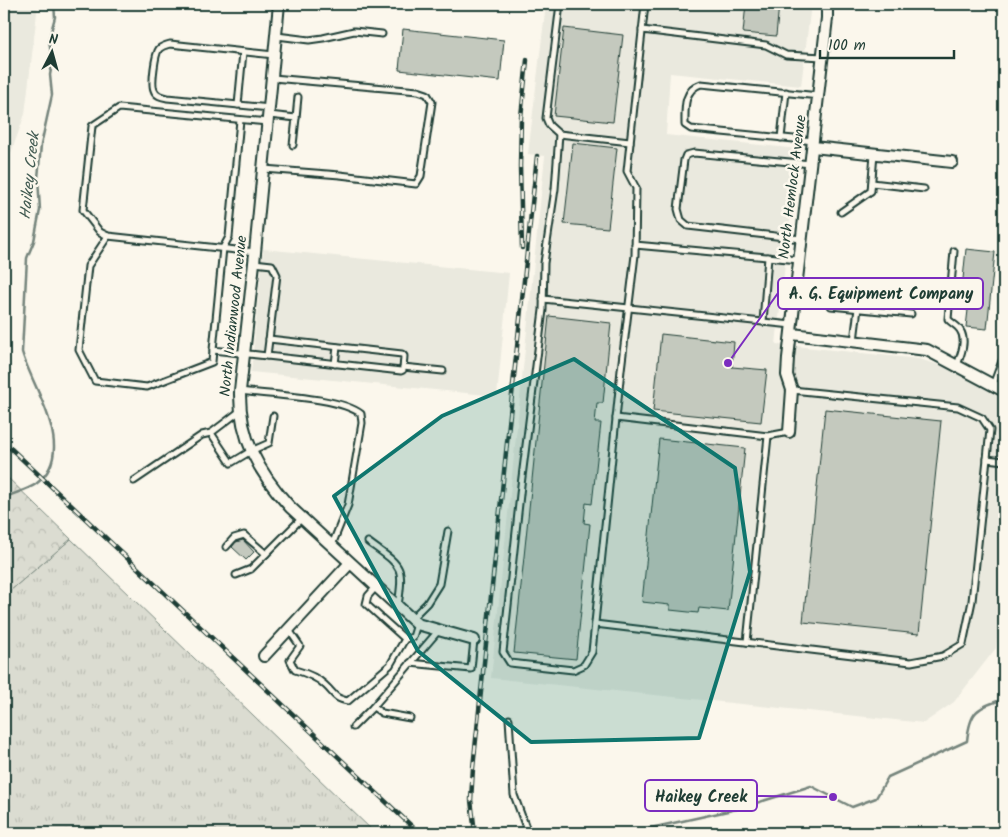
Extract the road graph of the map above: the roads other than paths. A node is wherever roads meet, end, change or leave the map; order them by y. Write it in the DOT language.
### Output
graph roads {
  1 [pos="279,4"];
  2 [pos="560,4"];
  3 [pos="634,4"];
  4 [pos="645,4"];
  5 [pos="827,4"];
  6 [pos="642,30"];
  7 [pos="382,34"];
  8 [pos="277,36"];
  9 [pos="243,52"];
  10 [pos="275,55"];
  11 [pos="823,57"];
  12 [pos="273,78"];
  13 [pos="786,92"];
  14 [pos="819,96"];
  15 [pos="298,97"];
  16 [pos="238,105"];
  17 [pos="269,115"];
  18 [pos="296,118"];
  19 [pos="240,120"];
  20 [pos="559,134"];
  21 [pos="781,138"];
  22 [pos="630,142"];
  23 [pos="814,144"];
  24 [pos="293,145"];
  25 [pos="874,153"];
  26 [pos="952,162"];
  27 [pos="811,164"];
  28 [pos="264,169"];
  29 [pos="872,184"];
  30 [pos="924,189"];
  31 [pos="842,212"];
  32 [pos="108,236"];
  33 [pos="802,239"];
  34 [pos="635,245"];
  35 [pos="223,248"];
  36 [pos="954,251"];
  37 [pos="768,257"];
  38 [pos="255,258"];
  39 [pos="799,260"];
  40 [pos="543,299"];
  41 [pos="831,306"];
  42 [pos="628,308"];
  43 [pos="858,308"];
  44 [pos="911,314"];
  45 [pos="763,322"];
  46 [pos="792,329"];
  47 [pos="269,338"];
  48 [pos="854,341"];
  49 [pos="337,347"];
  50 [pos="213,350"];
  51 [pos="245,354"];
  52 [pos="267,356"];
  53 [pos="1004,360"];
  54 [pos="335,364"];
  55 [pos="956,366"];
  56 [pos="403,367"];
  57 [pos="443,371"];
  58 [pos="993,385"];
  59 [pos="792,390"];
  60 [pos="240,391"];
  61 [pos="1004,391"];
  62 [pos="240,411"];
  63 [pos="273,416"];
  64 [pos="616,418"];
  65 [pos="788,432"];
  66 [pos="211,433"];
  67 [pos="768,436"];
  68 [pos="251,451"];
  69 [pos="987,459"];
  70 [pos="1004,461"];
  71 [pos="134,481"];
  72 [pos="303,518"];
  73 [pos="448,531"];
  74 [pos="368,542"];
  75 [pos="332,545"];
  76 [pos="226,546"];
  77 [pos="266,554"];
  78 [pos="350,563"];
  79 [pos="236,575"];
  80 [pos="376,587"];
  81 [pos="398,607"];
  82 [pos="414,621"];
  83 [pos="594,624"];
  84 [pos="289,629"];
  85 [pos="439,630"];
  86 [pos="405,639"];
  87 [pos="474,640"];
  88 [pos="747,642"];
  89 [pos="264,656"];
  90 [pos="410,663"];
  91 [pos="373,707"];
  92 [pos="410,718"];
  93 [pos="509,720"];
  94 [pos="353,727"];
  95 [pos="528,833"];
  1 -- 8 [label="street, North Indianwood Avenue"];
  2 -- 20 [label="lane"];
  3 -- 4 [label="lane"];
  4 -- 6 [label="lane"];
  5 -- 11 [label="street, North Hemlock Avenue"];
  6 -- 11 [label="lane"];
  6 -- 22 [label="lane"];
  7 -- 8 [label="lane"];
  8 -- 10 [label="street, North Indianwood Avenue"];
  9 -- 10 [label="lane"];
  9 -- 16 [label="lane"];
  9 -- 16 [label="lane"];
  10 -- 12 [label="street, North Indianwood Avenue"];
  11 -- 14 [label="street, North Hemlock Avenue"];
  12 -- 17 [label="street, North Indianwood Avenue"];
  12 -- 28 [label="lane"];
  13 -- 14 [label="lane"];
  13 -- 21 [label="lane"];
  13 -- 21 [label="lane"];
  14 -- 23 [label="street, North Hemlock Avenue"];
  15 -- 18 [label="lane"];
  16 -- 17 [label="lane"];
  17 -- 18 [label="lane"];
  17 -- 19 [label="lane"];
  17 -- 28 [label="street, North Indianwood Avenue"];
  18 -- 24 [label="lane"];
  19 -- 32 [label="lane"];
  19 -- 35 [label="lane"];
  20 -- 22 [label="lane"];
  20 -- 40 [label="lane"];
  21 -- 23 [label="lane"];
  22 -- 34 [label="lane"];
  23 -- 25 [label="street"];
  23 -- 27 [label="street, North Hemlock Avenue"];
  25 -- 26 [label="street"];
  25 -- 29 [label="lane"];
  27 -- 33 [label="street, North Hemlock Avenue"];
  27 -- 33 [label="lane"];
  28 -- 38 [label="street, North Indianwood Avenue"];
  29 -- 30 [label="lane"];
  29 -- 31 [label="lane"];
  32 -- 35 [label="lane"];
  32 -- 50 [label="lane"];
  33 -- 39 [label="street, North Hemlock Avenue"];
  34 -- 37 [label="lane"];
  34 -- 42 [label="lane"];
  35 -- 38 [label="lane"];
  35 -- 50 [label="lane"];
  36 -- 55 [label="lane"];
  37 -- 39 [label="lane"];
  37 -- 45 [label="lane"];
  38 -- 47 [label="lane"];
  38 -- 51 [label="street, North Indianwood Avenue"];
  39 -- 46 [label="street, North Hemlock Avenue"];
  40 -- 42 [label="lane"];
  40 -- 83 [label="lane"];
  41 -- 43 [label="lane"];
  42 -- 45 [label="lane"];
  42 -- 64 [label="lane"];
  43 -- 44 [label="lane"];
  43 -- 48 [label="lane"];
  45 -- 46 [label="lane"];
  46 -- 48 [label="street"];
  46 -- 59 [label="street, North Hemlock Avenue"];
  47 -- 49 [label="lane"];
  47 -- 52 [label="lane"];
  48 -- 55 [label="street"];
  49 -- 54 [label="lane"];
  49 -- 56 [label="lane"];
  50 -- 51 [label="lane"];
  51 -- 52 [label="lane"];
  51 -- 60 [label="street, North Indianwood Avenue"];
  52 -- 54 [label="lane"];
  53 -- 58 [label="lane"];
  54 -- 56 [label="lane"];
  55 -- 58 [label="street"];
  56 -- 57 [label="lane"];
  58 -- 61 [label="street"];
  59 -- 65 [label="street, North Hemlock Avenue"];
  59 -- 69 [label="lane"];
  60 -- 62 [label="street, North Indianwood Avenue"];
  60 -- 75 [label="lane"];
  62 -- 66 [label="lane"];
  62 -- 68 [label="street, North Indianwood Avenue"];
  63 -- 68 [label="lane"];
  64 -- 67 [label="lane"];
  64 -- 83 [label="lane"];
  65 -- 67 [label="lane"];
  66 -- 68 [label="lane"];
  66 -- 71 [label="lane"];
  67 -- 88 [label="lane"];
  68 -- 72 [label="street, North Indianwood Avenue"];
  69 -- 70 [label="lane"];
  69 -- 88 [label="lane"];
  72 -- 75 [label="street, North Indianwood Avenue"];
  72 -- 77 [label="lane"];
  73 -- 82 [label="lane"];
  74 -- 81 [label="lane"];
  75 -- 78 [label="street, North Indianwood Avenue"];
  76 -- 77 [label="lane"];
  77 -- 79 [label="lane"];
  78 -- 80 [label="street, North Indianwood Avenue"];
  78 -- 84 [label="street"];
  80 -- 81 [label="street, North Indianwood Avenue"];
  80 -- 86 [label="lane"];
  81 -- 82 [label="street, North Indianwood Avenue"];
  82 -- 85 [label="street, North Indianwood Avenue"];
  82 -- 86 [label="lane"];
  83 -- 88 [label="lane"];
  84 -- 86 [label="lane"];
  84 -- 89 [label="street"];
  85 -- 87 [label="street, North Indianwood Avenue"];
  85 -- 90 [label="lane"];
  87 -- 90 [label="lane"];
  90 -- 91 [label="lane"];
  91 -- 92 [label="lane"];
  91 -- 94 [label="lane"];
  93 -- 95 [label="lane"];
}
